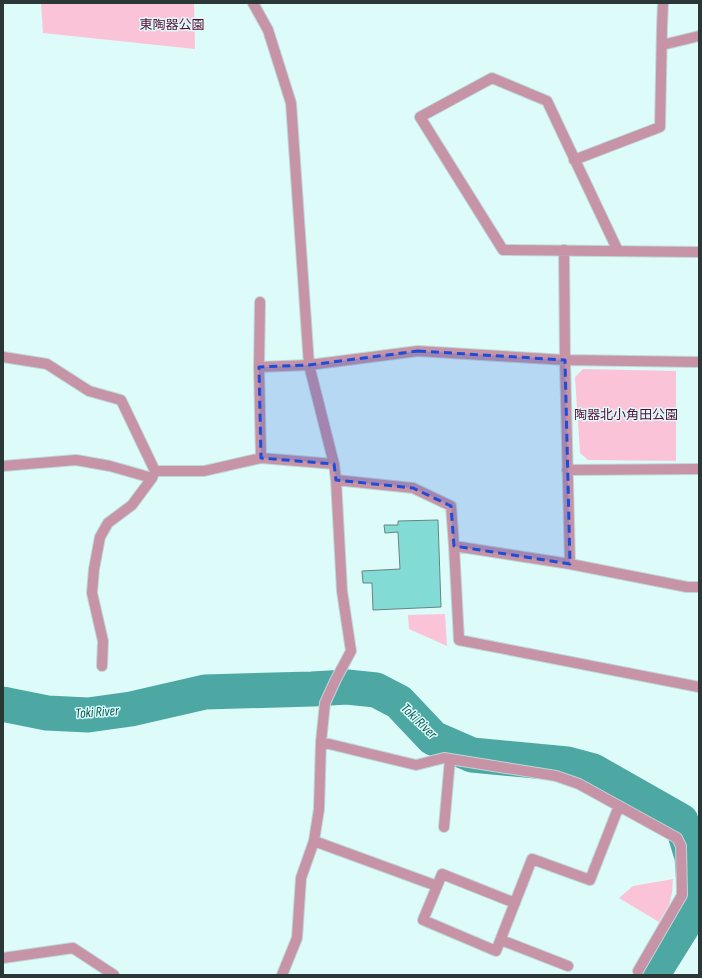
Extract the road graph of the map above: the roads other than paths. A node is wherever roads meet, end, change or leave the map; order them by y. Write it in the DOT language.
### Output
graph roads {
  1 [pos="253,3"];
  2 [pos="664,3"];
  3 [pos="699,36"];
  4 [pos="662,45"];
  5 [pos="574,160"];
  6 [pos="564,250"];
  7 [pos="618,251"];
  8 [pos="699,252"];
  9 [pos="260,302"];
  10 [pos="3,357"];
  11 [pos="565,360"];
  12 [pos="699,362"];
  13 [pos="309,365"];
  14 [pos="259,366"];
  15 [pos="261,458"];
  16 [pos="334,464"];
  17 [pos="3,466"];
  18 [pos="699,469"];
  19 [pos="567,470"];
  20 [pos="154,475"];
  21 [pos="336,480"];
  22 [pos="454,546"];
  23 [pos="570,564"];
  24 [pos="699,587"];
  25 [pos="102,666"];
  26 [pos="699,687"];
  27 [pos="321,742"];
  28 [pos="450,759"];
  29 [pos="619,806"];
  30 [pos="444,827"];
  31 [pos="314,841"];
  32 [pos="437,886"];
  33 [pos="515,903"];
  34 [pos="501,940"];
  35 [pos="3,958"];
  36 [pos="568,966"];
  37 [pos="638,971"];
  38 [pos="114,975"];
  39 [pos="282,975"];
  1 -- 13 [label="street"];
  2 -- 4 [label="street"];
  3 -- 4 [label="street"];
  4 -- 5 [label="street"];
  5 -- 6 [label="street"];
  5 -- 7 [label="street"];
  6 -- 7 [label="street"];
  6 -- 11 [label="street"];
  7 -- 8 [label="street"];
  9 -- 14 [label="street"];
  10 -- 20 [label="street"];
  11 -- 12 [label="street"];
  11 -- 13 [label="street"];
  11 -- 19 [label="street"];
  13 -- 14 [label="street"];
  13 -- 16 [label="street"];
  14 -- 15 [label="street"];
  15 -- 16 [label="street"];
  15 -- 20 [label="street"];
  16 -- 21 [label="street"];
  17 -- 20 [label="street"];
  18 -- 19 [label="street"];
  19 -- 23 [label="street"];
  20 -- 25 [label="street"];
  21 -- 22 [label="street"];
  21 -- 27 [label="street"];
  22 -- 23 [label="street"];
  22 -- 26 [label="street"];
  23 -- 24 [label="street"];
  27 -- 28 [label="street"];
  27 -- 31 [label="street"];
  28 -- 29 [label="street"];
  28 -- 30 [label="street"];
  29 -- 33 [label="street"];
  29 -- 37 [label="street"];
  31 -- 32 [label="street"];
  31 -- 39 [label="street"];
  32 -- 33 [label="street"];
  32 -- 34 [label="street"];
  33 -- 34 [label="street"];
  34 -- 36 [label="street"];
  35 -- 38 [label="street"];
}
